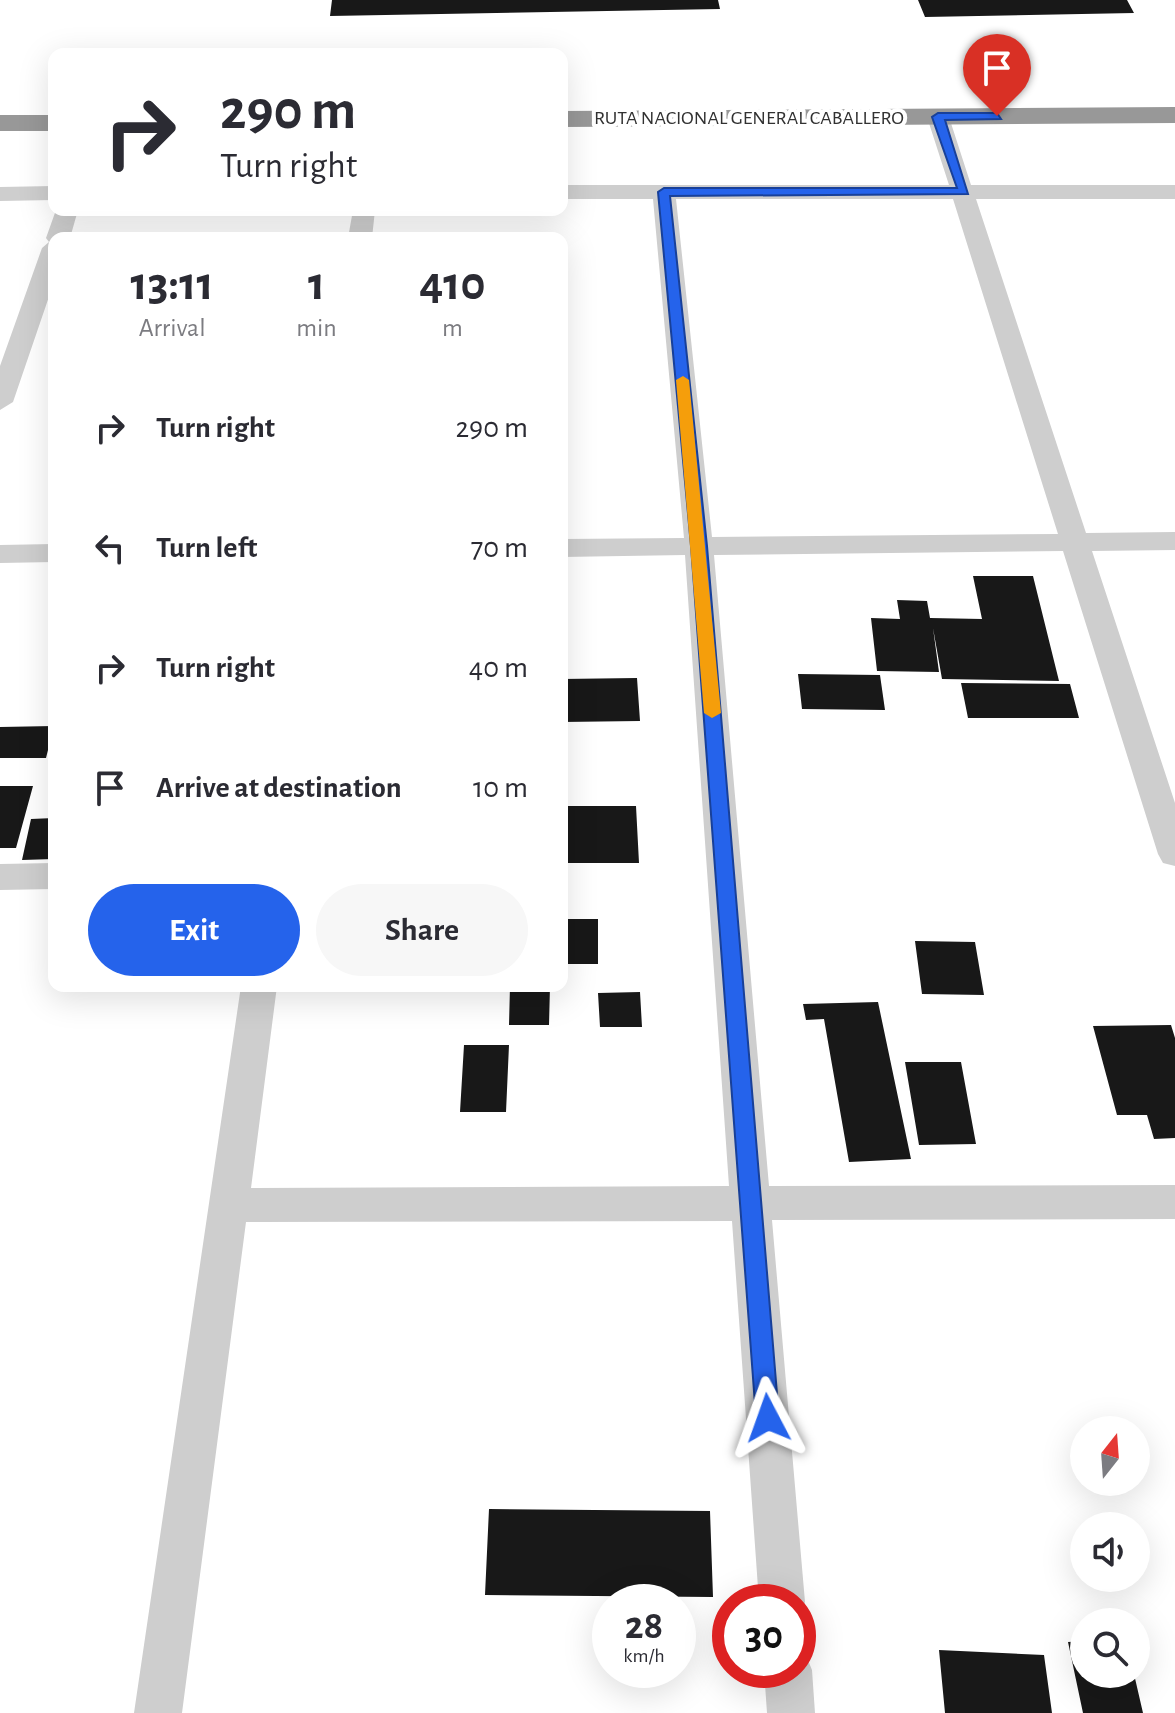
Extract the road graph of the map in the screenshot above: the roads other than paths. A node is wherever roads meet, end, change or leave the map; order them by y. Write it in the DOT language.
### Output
graph roads {
  1 [pos="1175,115"];
  2 [pos="938,117"];
  3 [pos="568,119"];
  4 [pos="0,123"];
  5 [pos="48,123"];
  6 [pos="964,191"];
  7 [pos="568,192"];
  8 [pos="664,192"];
  9 [pos="1175,192"];
  10 [pos="48,193"];
  11 [pos="0,194"];
  12 [pos="48,265"];
  13 [pos="0,402"];
  14 [pos="1175,541"];
  15 [pos="1076,542"];
  16 [pos="699,546"];
  17 [pos="568,548"];
  18 [pos="48,553"];
  19 [pos="0,554"];
  20 [pos="1175,854"];
  21 [pos="48,876"];
  22 [pos="0,877"];
  23 [pos="258,992"];
  24 [pos="1175,1202"];
  25 [pos="751,1203"];
  26 [pos="229,1205"];
  27 [pos="781,1584"];
  28 [pos="789,1688"];
  29 [pos="158,1713"];
  30 [pos="791,1713"];
  1 -- 2 [label="highway, RUTA NACIONAL GENERAL CABALLERO"];
  2 -- 3 [label="highway, RUTA NACIONAL GENERAL CABALLERO"];
  2 -- 6 [label="street"];
  4 -- 5 [label="highway"];
  6 -- 8 [label="street"];
  6 -- 9 [label="street"];
  6 -- 15 [label="street"];
  7 -- 8 [label="street"];
  8 -- 16 [label="street"];
  10 -- 11 [label="street"];
  12 -- 13 [label="street"];
  14 -- 15 [label="street"];
  15 -- 16 [label="street"];
  15 -- 20 [label="street"];
  16 -- 17 [label="street"];
  16 -- 25 [label="street"];
  18 -- 19 [label="street"];
  21 -- 22 [label="street"];
  23 -- 26 [label="street"];
  24 -- 25 [label="street"];
  25 -- 26 [label="street"];
  25 -- 27 [label="street"];
  26 -- 29 [label="street"];
  28 -- 30 [label="street"];
}
